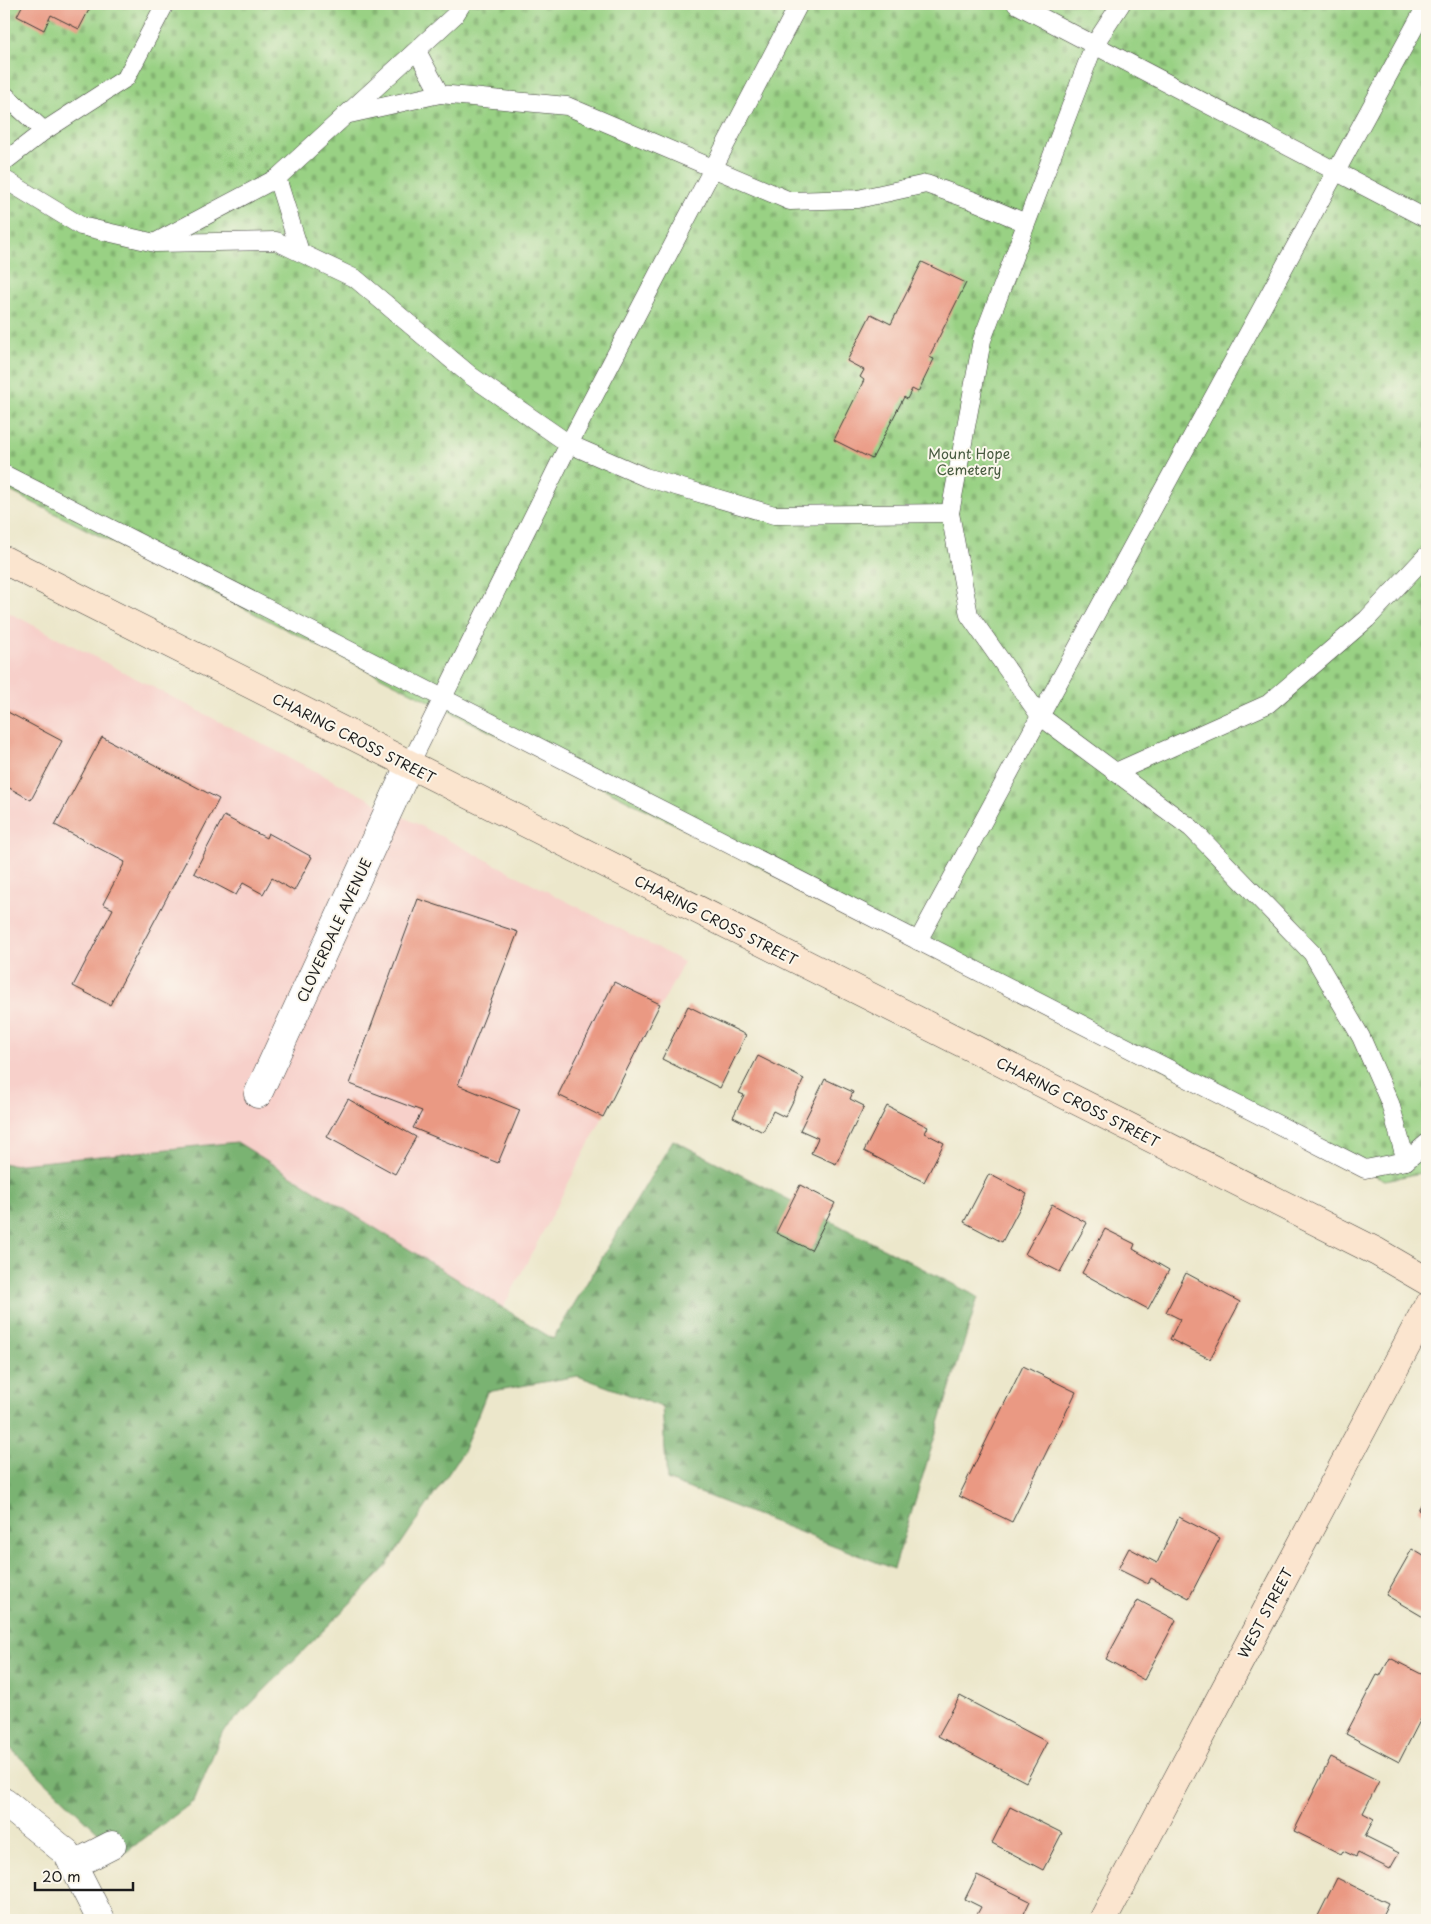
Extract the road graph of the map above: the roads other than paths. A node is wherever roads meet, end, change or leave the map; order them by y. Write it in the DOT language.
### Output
graph roads {
  1 [pos="165,4"];
  2 [pos="462,4"];
  3 [pos="799,4"];
  4 [pos="1016,4"];
  5 [pos="1121,4"];
  6 [pos="1427,4"];
  7 [pos="1094,45"];
  8 [pos="416,51"];
  9 [pos="4,94"];
  10 [pos="440,94"];
  11 [pos="345,115"];
  12 [pos="44,131"];
  13 [pos="4,162"];
  14 [pos="712,169"];
  15 [pos="1336,171"];
  16 [pos="277,178"];
  17 [pos="4,179"];
  18 [pos="1427,219"];
  19 [pos="1026,223"];
  20 [pos="155,243"];
  21 [pos="300,252"];
  22 [pos="568,444"];
  23 [pos="4,474"];
  24 [pos="950,513"];
  25 [pos="1427,556"];
  26 [pos="4,560"];
  27 [pos="442,698"];
  28 [pos="1040,716"];
  29 [pos="409,766"];
  30 [pos="1116,772"];
  31 [pos="918,941"];
  32 [pos="258,1094"];
  33 [pos="1427,1142"];
  34 [pos="1406,1161"];
  35 [pos="1427,1281"];
  36 [pos="1427,1307"];
  37 [pos="4,1802"];
  38 [pos="112,1845"];
  39 [pos="73,1865"];
  40 [pos="101,1920"];
  41 [pos="1103,1920"];
  1 -- 12 [label="lane"];
  2 -- 8 [label="lane"];
  3 -- 14 [label="lane"];
  4 -- 7 [label="lane"];
  5 -- 7 [label="lane"];
  6 -- 15 [label="lane"];
  7 -- 15 [label="lane"];
  7 -- 19 [label="lane"];
  8 -- 10 [label="lane"];
  8 -- 11 [label="lane"];
  9 -- 12 [label="lane"];
  10 -- 11 [label="lane"];
  10 -- 14 [label="lane"];
  11 -- 16 [label="lane"];
  12 -- 13 [label="lane"];
  14 -- 19 [label="lane"];
  14 -- 22 [label="lane"];
  15 -- 18 [label="lane"];
  15 -- 28 [label="lane"];
  16 -- 20 [label="lane"];
  16 -- 21 [label="lane"];
  17 -- 20 [label="lane"];
  19 -- 24 [label="lane"];
  20 -- 21 [label="lane"];
  21 -- 22 [label="lane"];
  22 -- 24 [label="lane"];
  22 -- 27 [label="lane"];
  23 -- 27 [label="lane"];
  24 -- 28 [label="lane"];
  25 -- 30 [label="lane"];
  26 -- 29 [label="main road, CHARING CROSS STREET"];
  27 -- 29 [label="lane"];
  27 -- 31 [label="lane"];
  28 -- 30 [label="lane"];
  28 -- 31 [label="lane"];
  29 -- 32 [label="street, CLOVERDALE AVENUE"];
  29 -- 35 [label="main road, CHARING CROSS STREET"];
  30 -- 34 [label="lane"];
  31 -- 34 [label="lane"];
  33 -- 34 [label="lane"];
  36 -- 41 [label="main road, WEST STREET"];
  37 -- 39 [label="street"];
  38 -- 39 [label="street"];
  39 -- 40 [label="street"];
}
